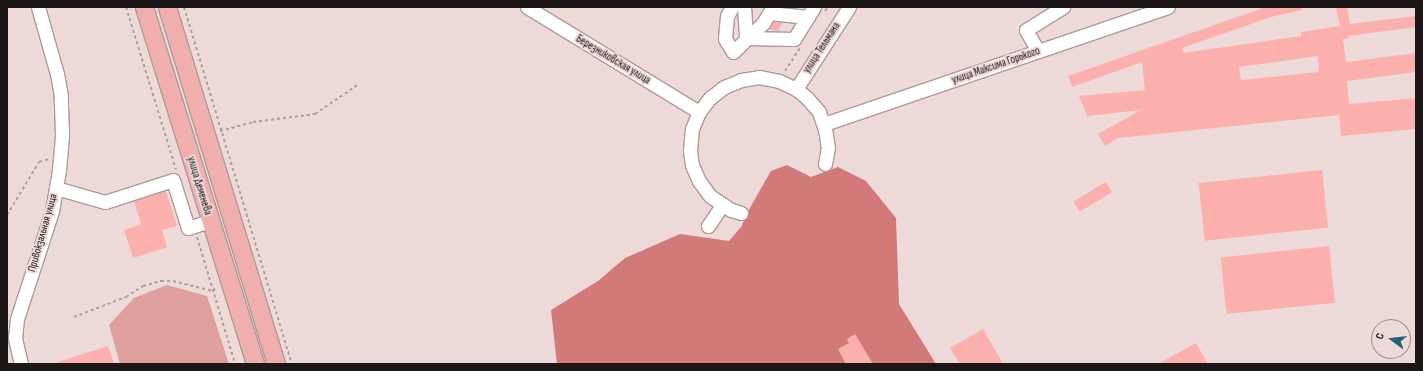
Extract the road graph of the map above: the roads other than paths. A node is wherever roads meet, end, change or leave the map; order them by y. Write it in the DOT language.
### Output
graph roads {
  1 [pos="38,7"];
  2 [pos="144,7"];
  3 [pos="167,7"];
  4 [pos="526,7"];
  5 [pos="732,7"];
  6 [pos="744,7"];
  7 [pos="849,7"];
  8 [pos="1063,7"];
  9 [pos="1168,7"];
  10 [pos="771,10"];
  11 [pos="811,12"];
  12 [pos="746,38"];
  13 [pos="1038,51"];
  14 [pos="796,89"];
  15 [pos="699,112"];
  16 [pos="824,124"];
  17 [pos="825,164"];
  18 [pos="56,188"];
  19 [pos="722,205"];
  20 [pos="741,213"];
  21 [pos="210,221"];
  22 [pos="708,226"];
  23 [pos="246,267"];
  24 [pos="226,274"];
  25 [pos="21,364"];
  26 [pos="255,364"];
  27 [pos="276,364"];
  1 -- 18 [label="street, Привокзальная улица"];
  2 -- 21 [label="main road, улица Деменева"];
  3 -- 23 [label="main road, улица Деменева"];
  4 -- 15 [label="street, Березниковская улица"];
  5 -- 12 [label="street"];
  6 -- 12 [label="street"];
  7 -- 14 [label="street, улица Тельмана"];
  8 -- 13 [label="street"];
  9 -- 13 [label="street, улица Максима Горького"];
  10 -- 11 [label="street"];
  10 -- 12 [label="street"];
  11 -- 12 [label="street"];
  13 -- 16 [label="street, улица Максима Горького"];
  14 -- 15 [label="street"];
  14 -- 16 [label="street"];
  15 -- 19 [label="street"];
  16 -- 17 [label="street"];
  18 -- 21 [label="street"];
  18 -- 25 [label="street, Привокзальная улица"];
  19 -- 20 [label="street"];
  19 -- 22 [label="street"];
  21 -- 24 [label="main road, улица Деменева"];
  23 -- 24 [label="street"];
  23 -- 27 [label="main road, улица Деменева"];
  24 -- 26 [label="main road, улица Деменева"];
}
